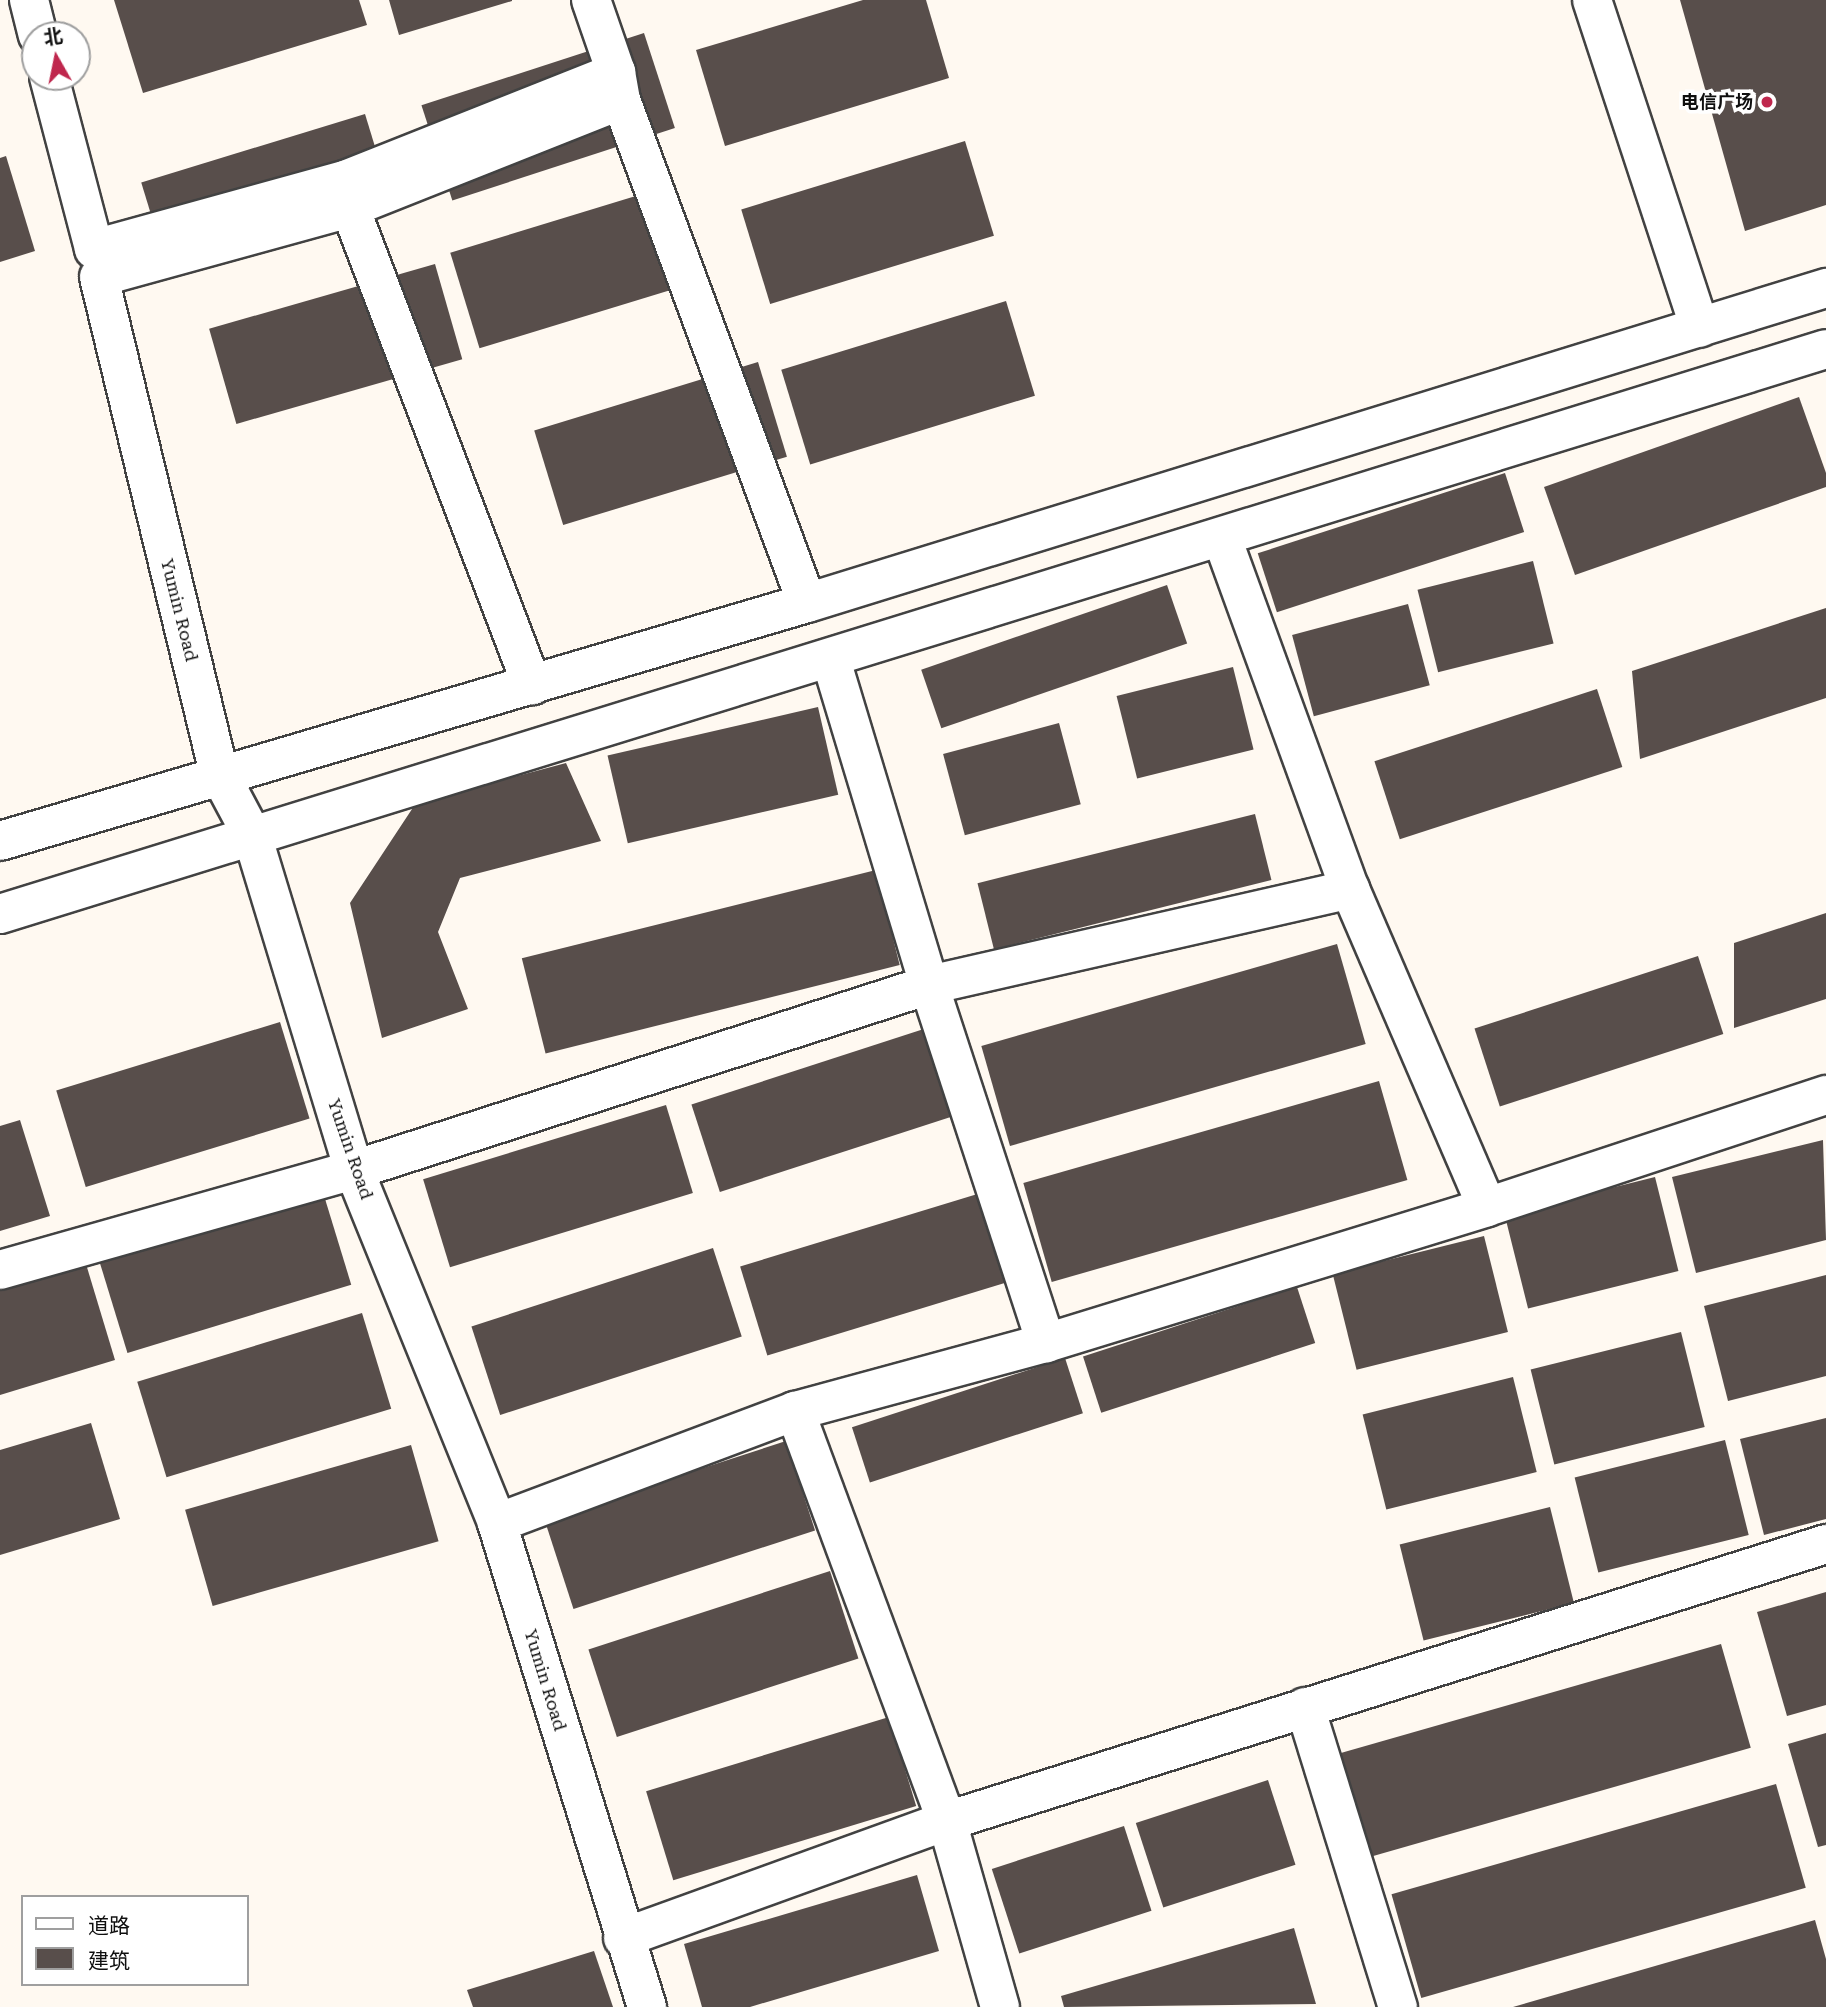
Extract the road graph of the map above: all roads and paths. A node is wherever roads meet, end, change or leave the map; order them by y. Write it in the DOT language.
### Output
graph roads {
  1 [pos="29,0"];
  2 [pos="592,0"];
  3 [pos="1592,0"];
  4 [pos="34,21"];
  5 [pos="619,86"];
  6 [pos="53,91"];
  7 [pos="347,194"];
  8 [pos="97,263"];
  9 [pos="1826,288"];
  10 [pos="1700,328"];
  11 [pos="1823,361"];
  12 [pos="1222,538"];
  13 [pos="807,603"];
  14 [pos="831,660"];
  15 [pos="532,685"];
  16 [pos="219,773"];
  17 [pos="252,835"];
  18 [pos="0,841"];
  19 [pos="1350,889"];
  20 [pos="0,914"];
  21 [pos="929,985"];
  22 [pos="1826,1095"];
  23 [pos="354,1170"];
  24 [pos="1487,1208"];
  25 [pos="0,1270"];
  26 [pos="1046,1343"];
  27 [pos="795,1411"];
  28 [pos="498,1523"];
  29 [pos="1826,1544"];
  30 [pos="1305,1707"];
  31 [pos="947,1821"];
  32 [pos="624,1938"];
  33 [pos="647,2007"];
  34 [pos="1000,2007"];
  35 [pos="1398,2007"];
  1 -- 4 [label="street"];
  2 -- 5 [label="street"];
  3 -- 10 [label="street"];
  5 -- 7 [label="street"];
  5 -- 13 [label="street"];
  6 -- 8 [label="street, Yumin Road"];
  7 -- 8 [label="street"];
  7 -- 15 [label="street"];
  8 -- 16 [label="street, Yumin Road"];
  9 -- 10 [label="street"];
  10 -- 13 [label="street"];
  11 -- 12 [label="street"];
  12 -- 14 [label="street"];
  12 -- 19 [label="street"];
  13 -- 15 [label="street"];
  14 -- 17 [label="street"];
  14 -- 21 [label="street"];
  15 -- 16 [label="street"];
  16 -- 17 [label="street, Yumin Road"];
  16 -- 18 [label="street"];
  17 -- 20 [label="street"];
  17 -- 23 [label="street, Yumin Road"];
  19 -- 21 [label="street"];
  19 -- 24 [label="street"];
  21 -- 23 [label="street"];
  21 -- 26 [label="street"];
  22 -- 24 [label="street"];
  23 -- 25 [label="street"];
  23 -- 28 [label="street, Yumin Road"];
  24 -- 26 [label="street"];
  26 -- 27 [label="street"];
  27 -- 28 [label="street"];
  27 -- 31 [label="street"];
  28 -- 32 [label="street, Yumin Road"];
  29 -- 30 [label="street"];
  30 -- 31 [label="street"];
  30 -- 35 [label="street"];
  31 -- 32 [label="street"];
  31 -- 34 [label="street"];
  32 -- 33 [label="street, Yumin Road"];
}
